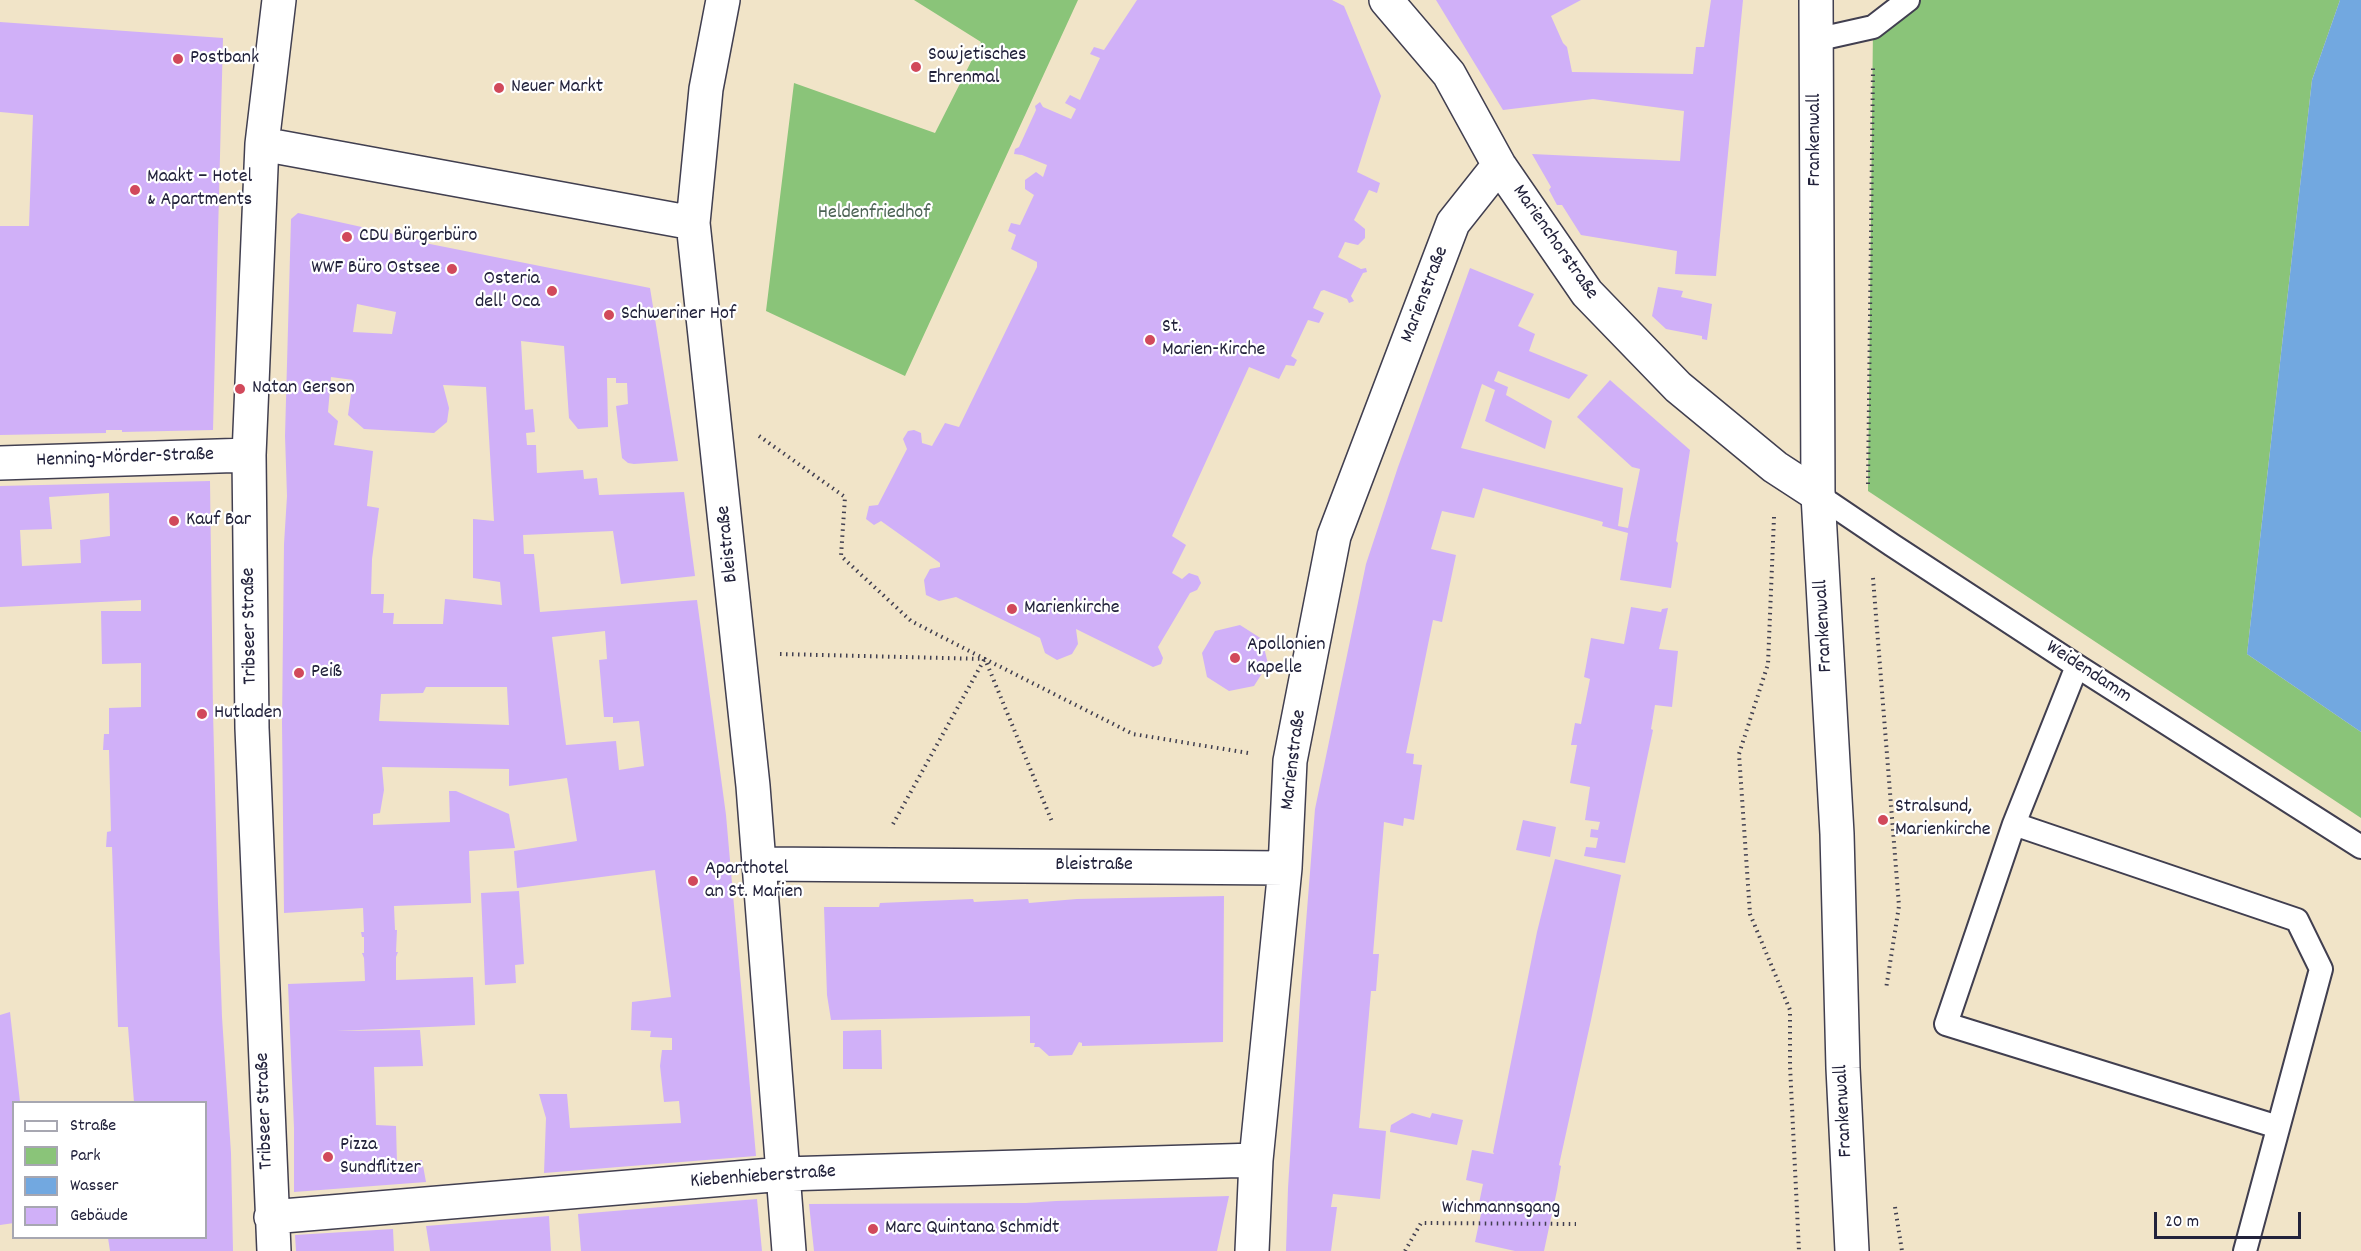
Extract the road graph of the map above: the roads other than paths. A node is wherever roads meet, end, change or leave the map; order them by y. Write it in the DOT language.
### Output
graph roads {
  1 [pos="279,0"];
  2 [pos="723,0"];
  3 [pos="1386,0"];
  4 [pos="1816,0"];
  5 [pos="1908,0"];
  6 [pos="1815,40"];
  7 [pos="262,144"];
  8 [pos="1499,165"];
  9 [pos="693,223"];
  10 [pos="249,455"];
  11 [pos="0,463"];
  12 [pos="1818,495"];
  13 [pos="2077,666"];
  14 [pos="2014,824"];
  15 [pos="2361,847"];
  16 [pos="760,864"];
  17 [pos="1285,868"];
  18 [pos="2278,1127"];
  19 [pos="1256,1160"];
  20 [pos="784,1174"];
  21 [pos="271,1217"];
  22 [pos="274,1251"];
  23 [pos="789,1251"];
  24 [pos="1252,1251"];
  25 [pos="1852,1251"];
  26 [pos="2245,1251"];
  1 -- 7 [label="street"];
  2 -- 9 [label="street"];
  3 -- 8 [label="street, Marienchorstraße"];
  4 -- 6 [label="street, Frankenwall"];
  5 -- 6 [label="lane"];
  6 -- 12 [label="street, Frankenwall"];
  7 -- 9 [label="street"];
  7 -- 10 [label="street, Tribseer Straße"];
  8 -- 12 [label="street, Marienchorstraße"];
  8 -- 17 [label="street, Marienstraße"];
  9 -- 16 [label="street, Bleistraße"];
  10 -- 11 [label="street, Henning-Mörder-Straße"];
  10 -- 21 [label="street, Tribseer Straße"];
  12 -- 13 [label="lane, Weidendamm"];
  12 -- 25 [label="street, Frankenwall"];
  13 -- 14 [label="lane"];
  13 -- 15 [label="lane, Weidendamm"];
  14 -- 18 [label="lane"];
  14 -- 18 [label="lane"];
  16 -- 17 [label="street, Bleistraße"];
  16 -- 20 [label="street, Bleistraße"];
  17 -- 19 [label="street, Marienstraße"];
  18 -- 26 [label="lane"];
  19 -- 20 [label="street, Kiebenhieberstraße"];
  19 -- 24 [label="street, Marienstraße"];
  20 -- 21 [label="street, Kiebenhieberstraße"];
  20 -- 23 [label="street, Bleistraße"];
  21 -- 22 [label="street, Tribseer Straße"];
}
